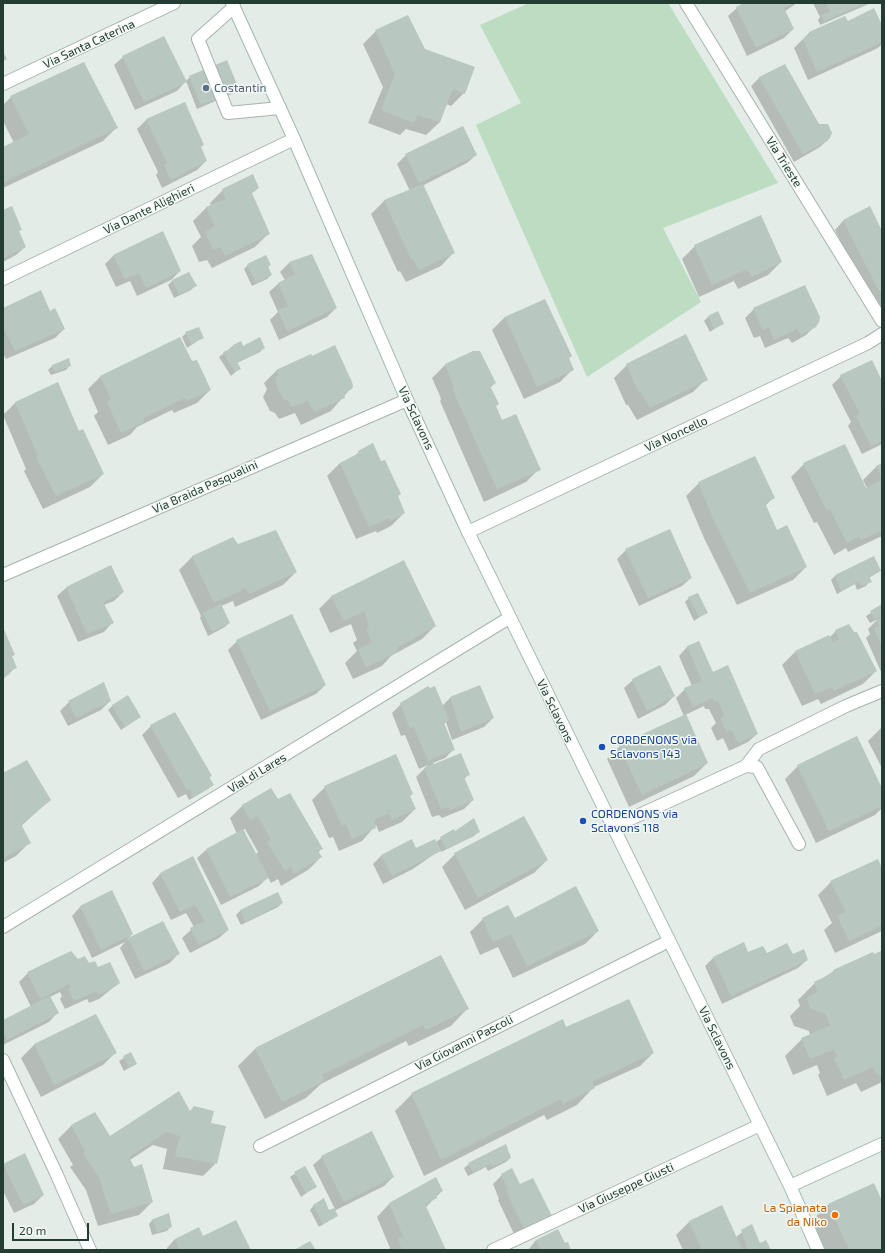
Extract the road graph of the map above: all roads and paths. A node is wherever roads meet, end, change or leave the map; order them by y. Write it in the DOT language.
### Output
graph roads {
  1 [pos="174,3"];
  2 [pos="686,3"];
  3 [pos="233,5"];
  4 [pos="3,84"];
  5 [pos="280,108"];
  6 [pos="294,139"];
  7 [pos="3,279"];
  8 [pos="882,321"];
  9 [pos="882,334"];
  10 [pos="407,400"];
  11 [pos="468,532"];
  12 [pos="3,575"];
  13 [pos="509,618"];
  14 [pos="882,691"];
  15 [pos="746,766"];
  16 [pos="613,827"];
  17 [pos="799,844"];
  18 [pos="3,927"];
  19 [pos="669,941"];
  20 [pos="3,1060"];
  21 [pos="760,1125"];
  22 [pos="882,1144"];
  23 [pos="260,1146"];
  24 [pos="790,1186"];
  25 [pos="90,1250"];
  26 [pos="493,1250"];
  27 [pos="818,1250"];
  1 -- 4 [label="street, Via Santa Caterina"];
  2 -- 8 [label="street, Via Trieste"];
  3 -- 5 [label="street, Via Sclavons"];
  3 -- 5 [label="street"];
  5 -- 6 [label="street, Via Sclavons"];
  6 -- 7 [label="street, Via Dante Alighieri"];
  6 -- 10 [label="street, Via Sclavons"];
  9 -- 11 [label="street, Via Noncello"];
  10 -- 11 [label="street, Via Sclavons"];
  10 -- 12 [label="street, Via Braida Pasqualini"];
  11 -- 13 [label="street, Via Sclavons"];
  13 -- 16 [label="street, Via Sclavons"];
  13 -- 18 [label="street, Vial di Lares"];
  14 -- 15 [label="street"];
  15 -- 16 [label="street"];
  15 -- 17 [label="street"];
  16 -- 19 [label="street, Via Sclavons"];
  19 -- 21 [label="street, Via Sclavons"];
  19 -- 23 [label="street, Via Giovanni Pascoli"];
  20 -- 25 [label="street"];
  21 -- 24 [label="street, Via Sclavons"];
  21 -- 26 [label="street, Via Giuseppe Giusti"];
  22 -- 24 [label="street"];
  24 -- 27 [label="street, Via Sclavons"];
}
